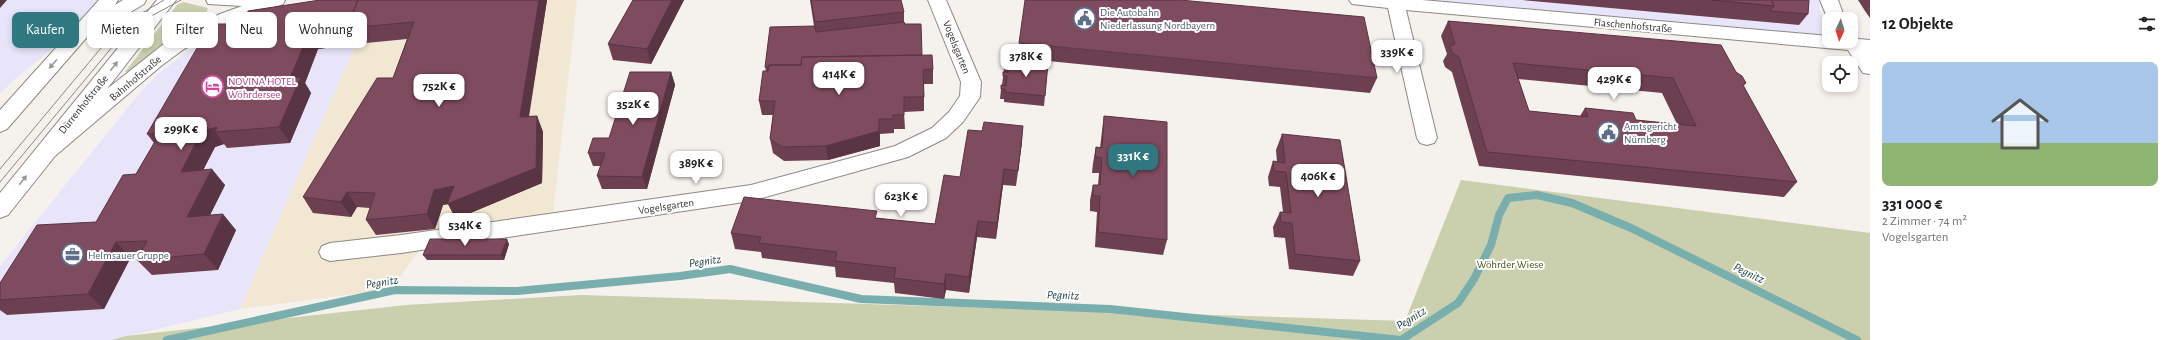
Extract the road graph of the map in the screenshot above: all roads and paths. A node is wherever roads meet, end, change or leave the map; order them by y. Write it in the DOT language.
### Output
graph roads {
  1 [pos="109,0"];
  2 [pos="137,0"];
  3 [pos="167,0"];
  4 [pos="215,0"];
  5 [pos="258,0"];
  6 [pos="276,0"];
  7 [pos="937,0"];
  8 [pos="1358,0"];
  9 [pos="1829,0"];
  10 [pos="1396,4"];
  11 [pos="1833,12"];
  12 [pos="79,35"];
  13 [pos="1822,41"];
  14 [pos="1858,44"];
  15 [pos="67,48"];
  16 [pos="1870,68"];
  17 [pos="0,124"];
  18 [pos="1427,138"];
  19 [pos="46,151"];
  20 [pos="0,209"];
  21 [pos="330,252"];
  1 -- 12 [label="main road"];
  2 -- 12 [label="main road"];
  19 -- 3 [label="main road, Dürrenhofstraße, one-way"];
  4 -- 5 [label="main road"];
  6 -- 19 [label="main road, Bahnhofstraße"];
  7 -- 21 [label="street, Vogelsgarten"];
  8 -- 10 [label="street, Flaschenhofstraße"];
  9 -- 11 [label="street"];
  10 -- 13 [label="street, Flaschenhofstraße"];
  10 -- 18 [label="street"];
  14 -- 16 [label="street"];
  15 -- 17 [label="main road, one-way"];
  20 -- 19 [label="main road, Dürrenhofstraße, one-way"];
}
